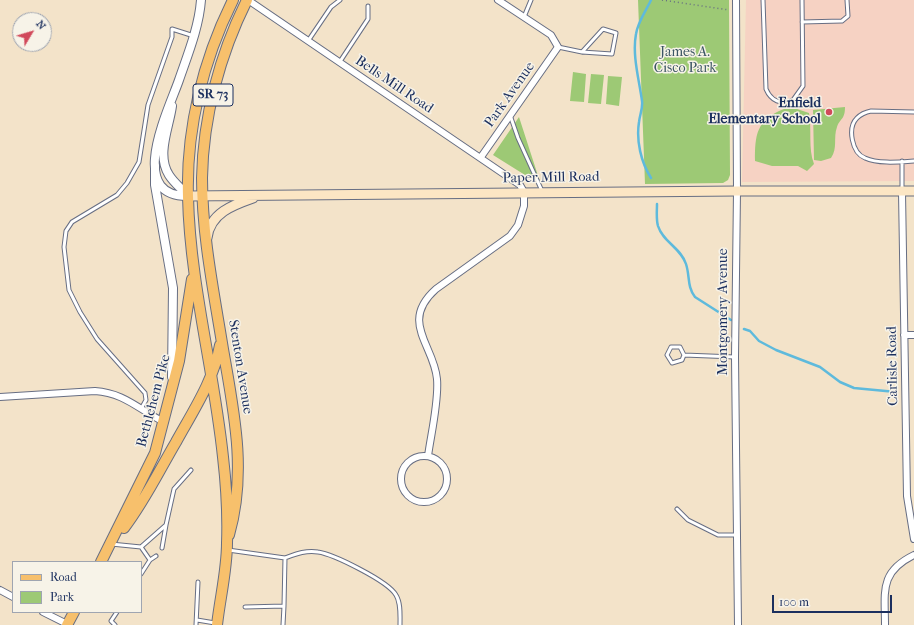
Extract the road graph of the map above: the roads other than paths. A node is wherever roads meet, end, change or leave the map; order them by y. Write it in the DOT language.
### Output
graph roads {
  1 [pos="202,0"];
  2 [pos="233,0"];
  3 [pos="248,0"];
  4 [pos="340,0"];
  5 [pos="498,0"];
  6 [pos="531,0"];
  7 [pos="736,0"];
  8 [pos="763,0"];
  9 [pos="802,0"];
  10 [pos="847,0"];
  11 [pos="368,6"];
  12 [pos="524,17"];
  13 [pos="802,22"];
  14 [pos="194,36"];
  15 [pos="308,42"];
  16 [pos="558,47"];
  17 [pos="582,52"];
  18 [pos="339,62"];
  19 [pos="173,96"];
  20 [pos="914,112"];
  21 [pos="510,116"];
  22 [pos="481,157"];
  23 [pos="914,161"];
  24 [pos="902,162"];
  25 [pos="155,165"];
  26 [pos="737,191"];
  27 [pos="914,191"];
  28 [pos="524,192"];
  29 [pos="542,192"];
  30 [pos="902,192"];
  31 [pos="188,196"];
  32 [pos="203,196"];
  33 [pos="257,196"];
  34 [pos="206,241"];
  35 [pos="193,257"];
  36 [pos="904,335"];
  37 [pos="914,335"];
  38 [pos="221,337"];
  39 [pos="684,354"];
  40 [pos="735,357"];
  41 [pos="211,376"];
  42 [pos="171,394"];
  43 [pos="0,397"];
  44 [pos="141,409"];
  45 [pos="164,422"];
  46 [pos="428,456"];
  47 [pos="191,470"];
  48 [pos="677,509"];
  49 [pos="166,525"];
  50 [pos="737,535"];
  51 [pos="914,539"];
  52 [pos="111,544"];
  53 [pos="227,546"];
  54 [pos="141,547"];
  55 [pos="162,548"];
  56 [pos="156,556"];
  57 [pos="914,556"];
  58 [pos="284,558"];
  59 [pos="150,560"];
  60 [pos="102,561"];
  61 [pos="142,572"];
  62 [pos="198,582"];
  63 [pos="0,590"];
  64 [pos="12,596"];
  65 [pos="284,606"];
  66 [pos="245,607"];
  67 [pos="45,613"];
  68 [pos="73,613"];
  69 [pos="116,613"];
  70 [pos="197,620"];
  71 [pos="217,624"];
  72 [pos="67,625"];
  73 [pos="116,625"];
  74 [pos="196,625"];
  75 [pos="283,625"];
  76 [pos="400,625"];
  77 [pos="738,625"];
  78 [pos="885,625"];
  1 -- 14 [label="street"];
  2 -- 31 [label="main road"];
  3 -- 15 [label="street, Bells Mill Road"];
  3 -- 32 [label="main road, SR 73"];
  4 -- 15 [label="lane"];
  5 -- 12 [label="street"];
  6 -- 12 [label="lane"];
  7 -- 26 [label="street, Montgomery Avenue"];
  8 -- 13 [label="lane"];
  9 -- 13 [label="lane"];
  10 -- 13 [label="lane"];
  11 -- 18 [label="lane"];
  12 -- 16 [label="street"];
  14 -- 19 [label="street"];
  14 -- 44 [label="lane"];
  15 -- 18 [label="street, Bells Mill Road"];
  16 -- 17 [label="lane"];
  16 -- 21 [label="street, Park Avenue"];
  17 -- 17 [label="lane"];
  18 -- 22 [label="street, Bells Mill Road"];
  19 -- 25 [label="street"];
  19 -- 31 [label="street"];
  20 -- 24 [label="lane"];
  21 -- 22 [label="street, Park Avenue"];
  21 -- 29 [label="lane"];
  22 -- 28 [label="street, Bells Mill Road"];
  23 -- 24 [label="lane"];
  24 -- 30 [label="lane"];
  25 -- 31 [label="street"];
  25 -- 42 [label="street"];
  26 -- 29 [label="main road, Paper Mill Road"];
  26 -- 30 [label="main road, Paper Mill Road"];
  26 -- 40 [label="street, Montgomery Avenue"];
  27 -- 30 [label="main road, Paper Mill Road"];
  28 -- 29 [label="main road, Paper Mill Road"];
  28 -- 33 [label="main road, Paper Mill Road"];
  28 -- 46 [label="street"];
  30 -- 36 [label="street, Carlisle Road"];
  31 -- 32 [label="main road, Paper Mill Road"];
  31 -- 35 [label="main road, Stenton Avenue"];
  32 -- 33 [label="main road, Paper Mill Road"];
  32 -- 34 [label="main road, Stenton Avenue"];
  33 -- 34 [label="main road"];
  34 -- 38 [label="main road, Stenton Avenue"];
  35 -- 41 [label="main road, Stenton Avenue"];
  35 -- 42 [label="main road, Bethlehem Pike"];
  36 -- 37 [label="street"];
  36 -- 51 [label="street, Carlisle Road"];
  38 -- 41 [label="main road, Bethlehem Pike"];
  38 -- 53 [label="main road, Stenton Avenue"];
  39 -- 39 [label="lane"];
  39 -- 40 [label="lane"];
  40 -- 50 [label="street, Montgomery Avenue"];
  41 -- 52 [label="main road, Bethlehem Pike"];
  41 -- 53 [label="main road, Stenton Avenue"];
  42 -- 45 [label="main road, Bethlehem Pike"];
  43 -- 44 [label="street"];
  44 -- 45 [label="street"];
  45 -- 52 [label="main road, Bethlehem Pike"];
  46 -- 46 [label="street"];
  47 -- 49 [label="lane"];
  48 -- 50 [label="lane"];
  49 -- 54 [label="lane"];
  49 -- 55 [label="lane"];
  50 -- 77 [label="street, Montgomery Avenue"];
  52 -- 54 [label="lane"];
  52 -- 60 [label="main road, Bethlehem Pike"];
  53 -- 58 [label="lane"];
  53 -- 71 [label="main road, Stenton Avenue"];
  54 -- 59 [label="lane"];
  56 -- 59 [label="lane"];
  57 -- 78 [label="street"];
  58 -- 65 [label="lane"];
  58 -- 76 [label="lane"];
  59 -- 61 [label="lane"];
  62 -- 70 [label="lane"];
  63 -- 64 [label="street"];
  65 -- 66 [label="lane"];
  65 -- 75 [label="lane"];
  67 -- 72 [label="street"];
  68 -- 72 [label="main road"];
  69 -- 73 [label="lane"];
  70 -- 71 [label="lane"];
  70 -- 74 [label="lane"];
}
